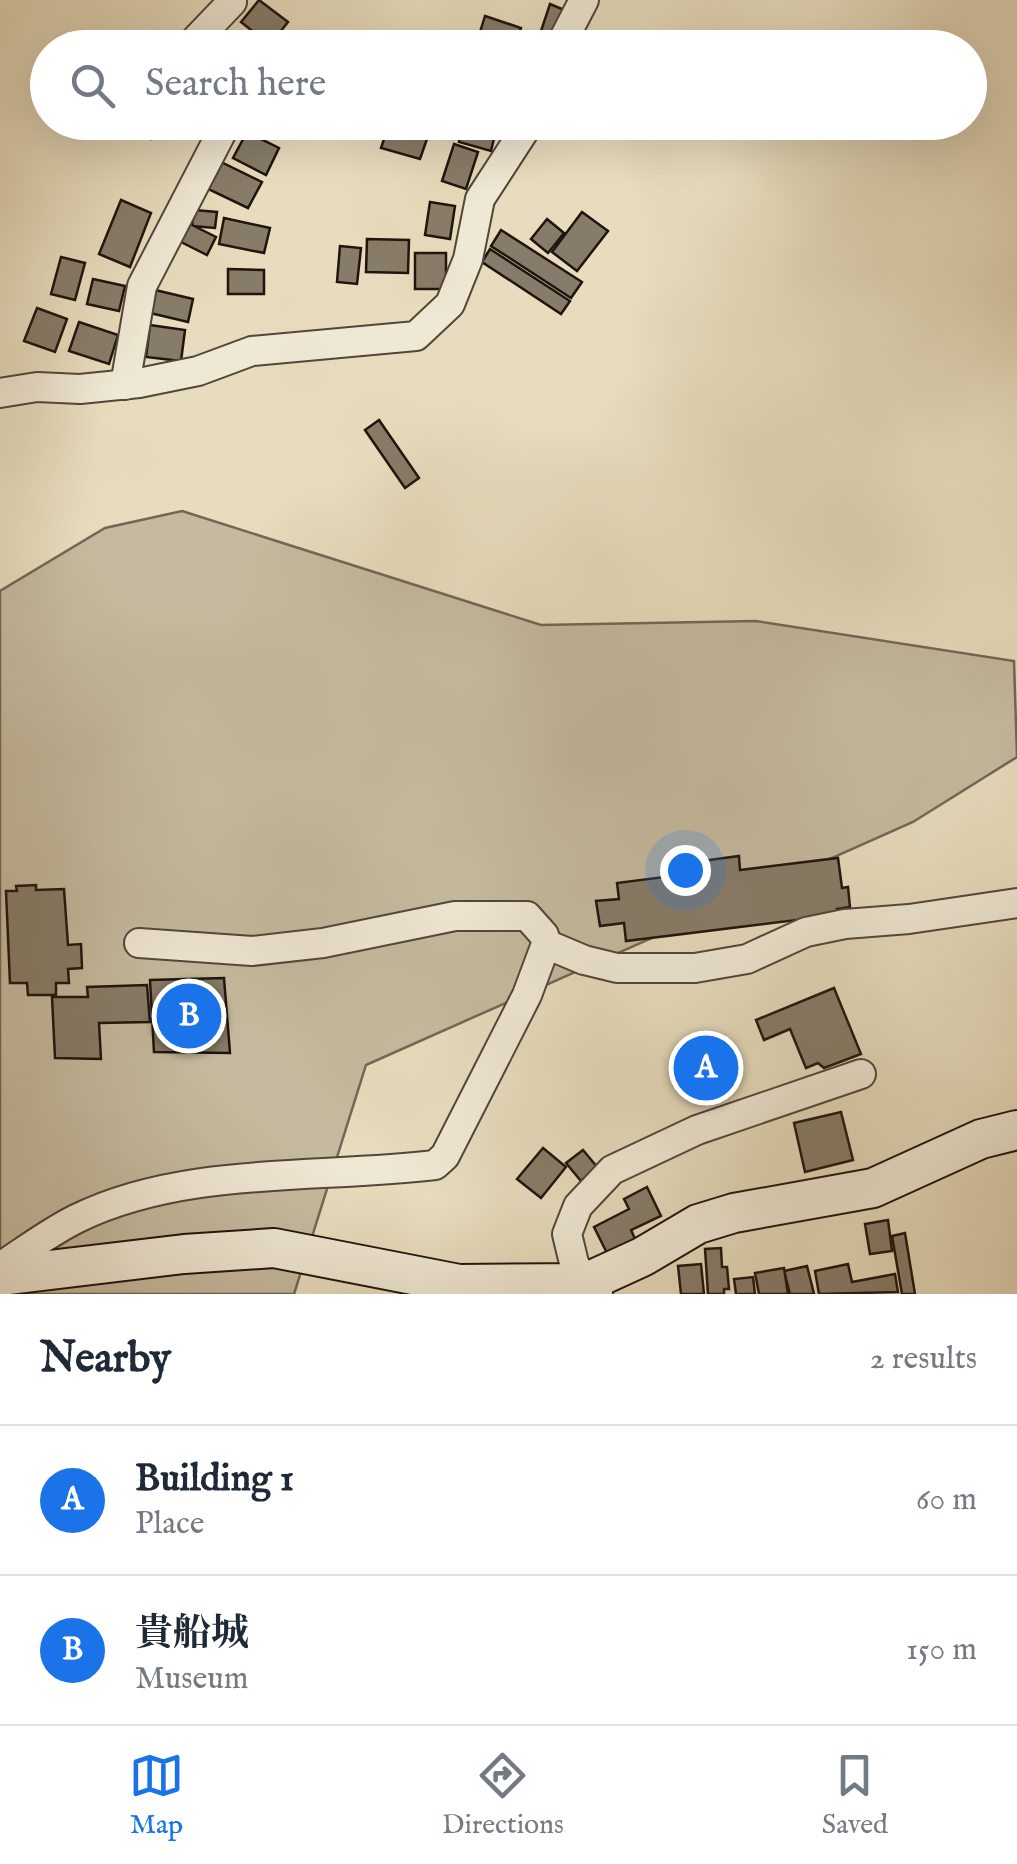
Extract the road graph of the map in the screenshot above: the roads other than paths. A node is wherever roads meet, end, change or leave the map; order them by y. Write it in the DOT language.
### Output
graph roads {
  1 [pos="584,0"];
  2 [pos="232,2"];
  3 [pos="205,30"];
  4 [pos="568,30"];
  5 [pos="219,140"];
  6 [pos="518,140"];
  7 [pos="125,385"];
  8 [pos="0,393"];
  9 [pos="1017,903"];
  10 [pos="139,943"];
  11 [pos="546,944"];
  12 [pos="862,1074"];
  13 [pos="1017,1130"];
  14 [pos="0,1267"];
  15 [pos="0,1276"];
  16 [pos="592,1288"];
  17 [pos="522,1290"];
  1 -- 4 [label="street"];
  2 -- 3 [label="street"];
  5 -- 7 [label="street"];
  6 -- 7 [label="street"];
  7 -- 8 [label="street"];
  9 -- 11 [label="street"];
  10 -- 11 [label="street"];
  11 -- 14 [label="street"];
  12 -- 16 [label="street"];
  13 -- 16 [label="street"];
  15 -- 17 [label="street"];
  16 -- 17 [label="street"];
}
